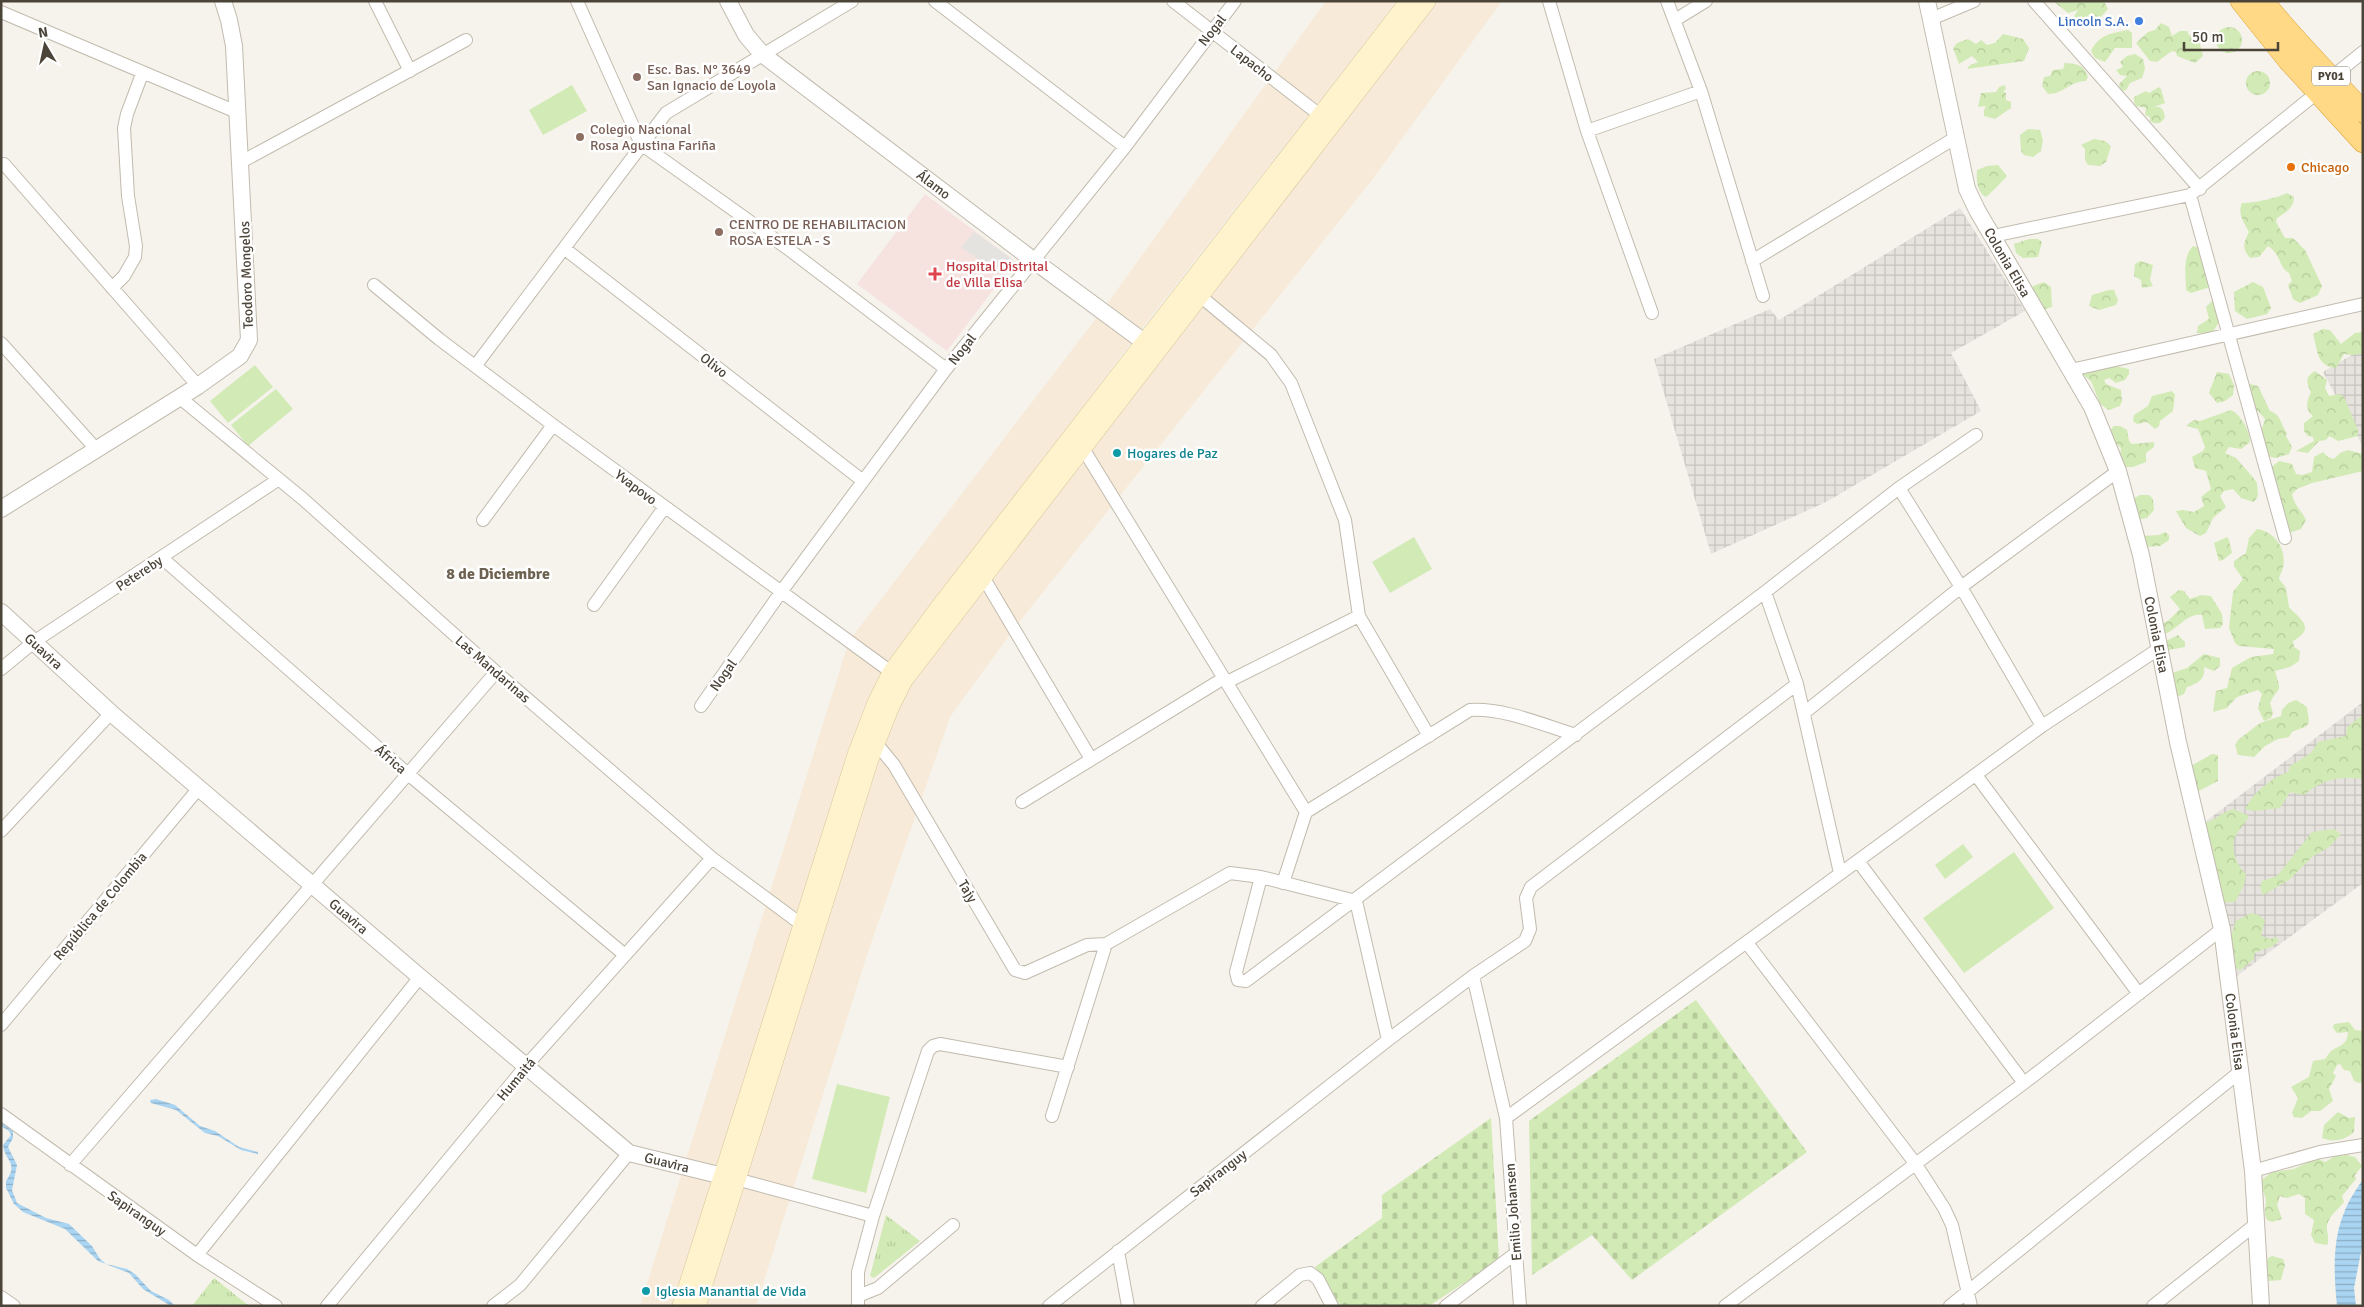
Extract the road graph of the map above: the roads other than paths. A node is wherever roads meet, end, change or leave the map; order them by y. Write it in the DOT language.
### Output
graph roads {
  1 [pos="223,1"];
  2 [pos="375,1"];
  3 [pos="577,1"];
  4 [pos="728,1"];
  5 [pos="852,1"];
  6 [pos="935,1"];
  7 [pos="1172,1"];
  8 [pos="1235,1"];
  9 [pos="1410,1"];
  10 [pos="1426,1"];
  11 [pos="1548,1"];
  12 [pos="1668,1"];
  13 [pos="1706,1"];
  14 [pos="1927,1"];
  15 [pos="1974,1"];
  16 [pos="2034,1"];
  17 [pos="2230,1"];
  18 [pos="2240,1"];
  19 [pos="2263,1"];
  20 [pos="2273,1"];
  21 [pos="1,12"];
  22 [pos="1931,19"];
  23 [pos="1675,20"];
  24 [pos="1211,32"];
  25 [pos="466,40"];
  26 [pos="2292,51"];
  27 [pos="2363,52"];
  28 [pos="762,54"];
  29 [pos="410,70"];
  30 [pos="142,74"];
  31 [pos="2325,84"];
  32 [pos="1701,91"];
  33 [pos="2363,112"];
  34 [pos="239,113"];
  35 [pos="1326,120"];
  36 [pos="1587,131"];
  37 [pos="1956,138"];
  38 [pos="2363,142"];
  39 [pos="641,144"];
  40 [pos="1126,147"];
  41 [pos="241,162"];
  42 [pos="4,164"];
  43 [pos="2195,192"];
  44 [pos="1993,236"];
  45 [pos="565,249"];
  46 [pos="1033,260"];
  47 [pos="1752,262"];
  48 [pos="374,285"];
  49 [pos="112,288"];
  50 [pos="1199,295"];
  51 [pos="1763,296"];
  52 [pos="2363,304"];
  53 [pos="1652,313"];
  54 [pos="2228,335"];
  55 [pos="1,343"];
  56 [pos="1150,346"];
  57 [pos="476,365"];
  58 [pos="946,369"];
  59 [pos="2071,370"];
  60 [pos="198,386"];
  61 [pos="179,397"];
  62 [pos="552,425"];
  63 [pos="1976,435"];
  64 [pos="1078,440"];
  65 [pos="96,449"];
  66 [pos="2118,471"];
  67 [pos="278,479"];
  68 [pos="863,481"];
  69 [pos="1899,488"];
  70 [pos="664,508"];
  71 [pos="1,509"];
  72 [pos="483,520"];
  73 [pos="2284,538"];
  74 [pos="162,558"];
  75 [pos="979,570"];
  76 [pos="1961,587"];
  77 [pos="781,592"];
  78 [pos="1765,592"];
  79 [pos="594,605"];
  80 [pos="1,612"];
  81 [pos="1359,616"];
  82 [pos="35,641"];
  83 [pos="2160,648"];
  84 [pos="1,669"];
  85 [pos="496,672"];
  86 [pos="898,677"];
  87 [pos="1225,680"];
  88 [pos="1797,684"];
  89 [pos="701,706"];
  90 [pos="112,713"];
  91 [pos="1804,713"];
  92 [pos="2042,726"];
  93 [pos="1576,735"];
  94 [pos="1428,736"];
  95 [pos="871,737"];
  96 [pos="1092,759"];
  97 [pos="408,774"];
  98 [pos="1976,775"];
  99 [pos="200,788"];
  100 [pos="1022,802"];
  101 [pos="1306,812"];
  102 [pos="1,831"];
  103 [pos="712,858"];
  104 [pos="1858,861"];
  105 [pos="1840,874"];
  106 [pos="1261,877"];
  107 [pos="1283,883"];
  108 [pos="313,885"];
  109 [pos="1356,901"];
  110 [pos="808,929"];
  111 [pos="2222,929"];
  112 [pos="1747,943"];
  113 [pos="1106,944"];
  114 [pos="625,955"];
  115 [pos="1473,976"];
  116 [pos="420,977"];
  117 [pos="2139,994"];
  118 [pos="1,1025"];
  119 [pos="1388,1040"];
  120 [pos="525,1067"];
  121 [pos="1068,1067"];
  122 [pos="2241,1070"];
  123 [pos="2024,1083"];
  124 [pos="1,1114"];
  125 [pos="1052,1116"];
  126 [pos="1506,1118"];
  127 [pos="2361,1144"];
  128 [pos="629,1153"];
  129 [pos="1915,1163"];
  130 [pos="70,1166"];
  131 [pos="2253,1170"];
  132 [pos="729,1177"];
  133 [pos="873,1216"];
  134 [pos="2256,1224"];
  135 [pos="953,1226"];
  136 [pos="1118,1250"];
  137 [pos="1516,1253"];
  138 [pos="197,1255"];
  139 [pos="1968,1292"];
  140 [pos="1,1297"];
  141 [pos="858,1301"];
  142 [pos="14,1306"];
  143 [pos="276,1306"];
  144 [pos="328,1306"];
  145 [pos="493,1306"];
  146 [pos="682,1306"];
  147 [pos="696,1306"];
  148 [pos="1049,1306"];
  149 [pos="1128,1306"];
  150 [pos="1262,1306"];
  151 [pos="1332,1306"];
  152 [pos="1446,1306"];
  153 [pos="1520,1306"];
  154 [pos="1725,1306"];
  155 [pos="1950,1306"];
  156 [pos="1971,1306"];
  157 [pos="2153,1306"];
  158 [pos="2261,1306"];
  1 -- 34 [label="street, Teodoro Mongelos"];
  2 -- 29 [label="street"];
  3 -- 39 [label="street"];
  4 -- 28 [label="street, Álamo"];
  5 -- 28 [label="street"];
  6 -- 40 [label="street"];
  7 -- 24 [label="street, Lapacho"];
  8 -- 24 [label="street, Nogal"];
  9 -- 35 [label="main road"];
  10 -- 35 [label="main road"];
  11 -- 36 [label="street"];
  12 -- 23 [label="street"];
  13 -- 23 [label="street"];
  14 -- 22 [label="street, Colonia Elisa"];
  15 -- 22 [label="street"];
  16 -- 43 [label="street"];
  17 -- 26 [label="highway"];
  18 -- 26 [label="highway, PY01"];
  19 -- 26 [label="highway, PY01"];
  20 -- 26 [label="highway"];
  21 -- 30 [label="street"];
  22 -- 37 [label="street, Colonia Elisa"];
  23 -- 32 [label="street"];
  24 -- 35 [label="street, Lapacho"];
  24 -- 40 [label="street, Nogal"];
  25 -- 29 [label="street"];
  26 -- 31 [label="highway, PY01"];
  27 -- 31 [label="street"];
  28 -- 39 [label="street"];
  28 -- 46 [label="street, Álamo"];
  29 -- 41 [label="street"];
  30 -- 34 [label="street"];
  30 -- 49 [label="street"];
  31 -- 33 [label="highway, PY01"];
  31 -- 38 [label="highway, PY01"];
  31 -- 43 [label="street"];
  32 -- 36 [label="street"];
  32 -- 47 [label="street"];
  34 -- 41 [label="street, Teodoro Mongelos"];
  35 -- 50 [label="main road"];
  35 -- 56 [label="main road"];
  36 -- 53 [label="street"];
  37 -- 44 [label="street, Colonia Elisa"];
  37 -- 47 [label="street"];
  39 -- 45 [label="street"];
  39 -- 58 [label="street"];
  40 -- 46 [label="street, Nogal"];
  41 -- 60 [label="street, Teodoro Mongelos"];
  42 -- 49 [label="street"];
  43 -- 44 [label="street"];
  43 -- 54 [label="street"];
  44 -- 59 [label="street, Colonia Elisa"];
  45 -- 57 [label="street"];
  45 -- 68 [label="street, Olivo"];
  46 -- 56 [label="street, Álamo"];
  46 -- 58 [label="street, Nogal"];
  47 -- 51 [label="street"];
  48 -- 57 [label="street, Yvapovo"];
  49 -- 60 [label="street"];
  50 -- 56 [label="main road"];
  50 -- 81 [label="street"];
  52 -- 54 [label="street"];
  54 -- 59 [label="street"];
  54 -- 73 [label="street"];
  55 -- 65 [label="street"];
  56 -- 64 [label="main road"];
  57 -- 62 [label="street, Yvapovo"];
  58 -- 68 [label="street, Nogal"];
  59 -- 66 [label="street, Colonia Elisa"];
  60 -- 61 [label="street, Teodoro Mongelos"];
  61 -- 65 [label="street, Teodoro Mongelos"];
  61 -- 67 [label="street, Las Mandarinas"];
  62 -- 70 [label="street, Yvapovo"];
  62 -- 72 [label="street"];
  63 -- 69 [label="street"];
  64 -- 75 [label="main road"];
  64 -- 87 [label="street"];
  65 -- 71 [label="street, Teodoro Mongelos"];
  66 -- 76 [label="street"];
  66 -- 83 [label="street, Colonia Elisa"];
  67 -- 74 [label="street, Petereby"];
  67 -- 85 [label="street, Las Mandarinas"];
  68 -- 77 [label="street, Nogal"];
  69 -- 76 [label="street"];
  69 -- 78 [label="street"];
  70 -- 77 [label="street, Yvapovo"];
  70 -- 79 [label="street"];
  74 -- 82 [label="street, Petereby"];
  74 -- 97 [label="street, África"];
  75 -- 86 [label="main road"];
  75 -- 96 [label="street"];
  76 -- 91 [label="street"];
  76 -- 92 [label="street"];
  77 -- 86 [label="street, Yvapovo"];
  77 -- 89 [label="street, Nogal"];
  78 -- 88 [label="street"];
  78 -- 93 [label="street"];
  80 -- 82 [label="street, Guavira"];
  81 -- 87 [label="street"];
  81 -- 94 [label="street"];
  82 -- 84 [label="street, Petereby"];
  82 -- 90 [label="street, Guavira"];
  83 -- 92 [label="street"];
  83 -- 111 [label="street, Colonia Elisa"];
  85 -- 97 [label="street"];
  85 -- 103 [label="street, Las Mandarinas"];
  86 -- 95 [label="main road"];
  87 -- 96 [label="street"];
  87 -- 101 [label="street"];
  88 -- 91 [label="street"];
  88 -- 115 [label="street, Sapiranguy"];
  90 -- 99 [label="street, Guavira"];
  90 -- 102 [label="street"];
  91 -- 105 [label="street"];
  92 -- 98 [label="street"];
  93 -- 94 [label="street"];
  93 -- 109 [label="street"];
  94 -- 101 [label="street"];
  95 -- 110 [label="main road"];
  95 -- 113 [label="street, Tajy"];
  96 -- 100 [label="street"];
  97 -- 108 [label="street"];
  97 -- 114 [label="street, África"];
  98 -- 104 [label="street"];
  98 -- 117 [label="street"];
  99 -- 108 [label="street, Guavira"];
  99 -- 118 [label="street, República de Colombia"];
  101 -- 107 [label="street"];
  103 -- 110 [label="street, Las Mandarinas"];
  103 -- 114 [label="street, Humaitá"];
  104 -- 105 [label="street"];
  104 -- 123 [label="street"];
  105 -- 112 [label="street"];
  106 -- 107 [label="street"];
  106 -- 109 [label="street"];
  106 -- 113 [label="street"];
  107 -- 109 [label="street"];
  108 -- 116 [label="street, Guavira"];
  108 -- 130 [label="street"];
  109 -- 119 [label="street"];
  110 -- 132 [label="main road"];
  111 -- 117 [label="street"];
  111 -- 122 [label="street, Colonia Elisa"];
  112 -- 126 [label="street"];
  112 -- 129 [label="street"];
  113 -- 121 [label="street"];
  114 -- 120 [label="street, Humaitá"];
  115 -- 119 [label="street, Sapiranguy"];
  115 -- 126 [label="street, Emilio Johansen"];
  116 -- 120 [label="street, Guavira"];
  116 -- 138 [label="street"];
  117 -- 123 [label="street"];
  119 -- 136 [label="street, Sapiranguy"];
  120 -- 128 [label="street, Guavira"];
  120 -- 144 [label="street, Humaitá"];
  121 -- 125 [label="street"];
  121 -- 133 [label="street"];
  122 -- 131 [label="street, Colonia Elisa"];
  122 -- 139 [label="street"];
  123 -- 129 [label="street"];
  124 -- 130 [label="street, Sapiranguy"];
  126 -- 137 [label="street, Emilio Johansen"];
  127 -- 131 [label="street"];
  128 -- 132 [label="street, Guavira"];
  128 -- 145 [label="street"];
  129 -- 139 [label="street"];
  129 -- 154 [label="street"];
  130 -- 138 [label="street, Sapiranguy"];
  131 -- 134 [label="street, Colonia Elisa"];
  132 -- 133 [label="street"];
  132 -- 146 [label="main road"];
  132 -- 147 [label="main road"];
  133 -- 141 [label="street"];
  134 -- 157 [label="street"];
  134 -- 158 [label="street, Colonia Elisa"];
  135 -- 141 [label="street"];
  136 -- 148 [label="street, Sapiranguy"];
  136 -- 149 [label="street"];
  137 -- 152 [label="street"];
  137 -- 153 [label="street, Emilio Johansen"];
  138 -- 143 [label="street, Sapiranguy"];
  139 -- 155 [label="street"];
  139 -- 156 [label="street"];
  140 -- 142 [label="street"];
  150 -- 151 [label="street"];
}
